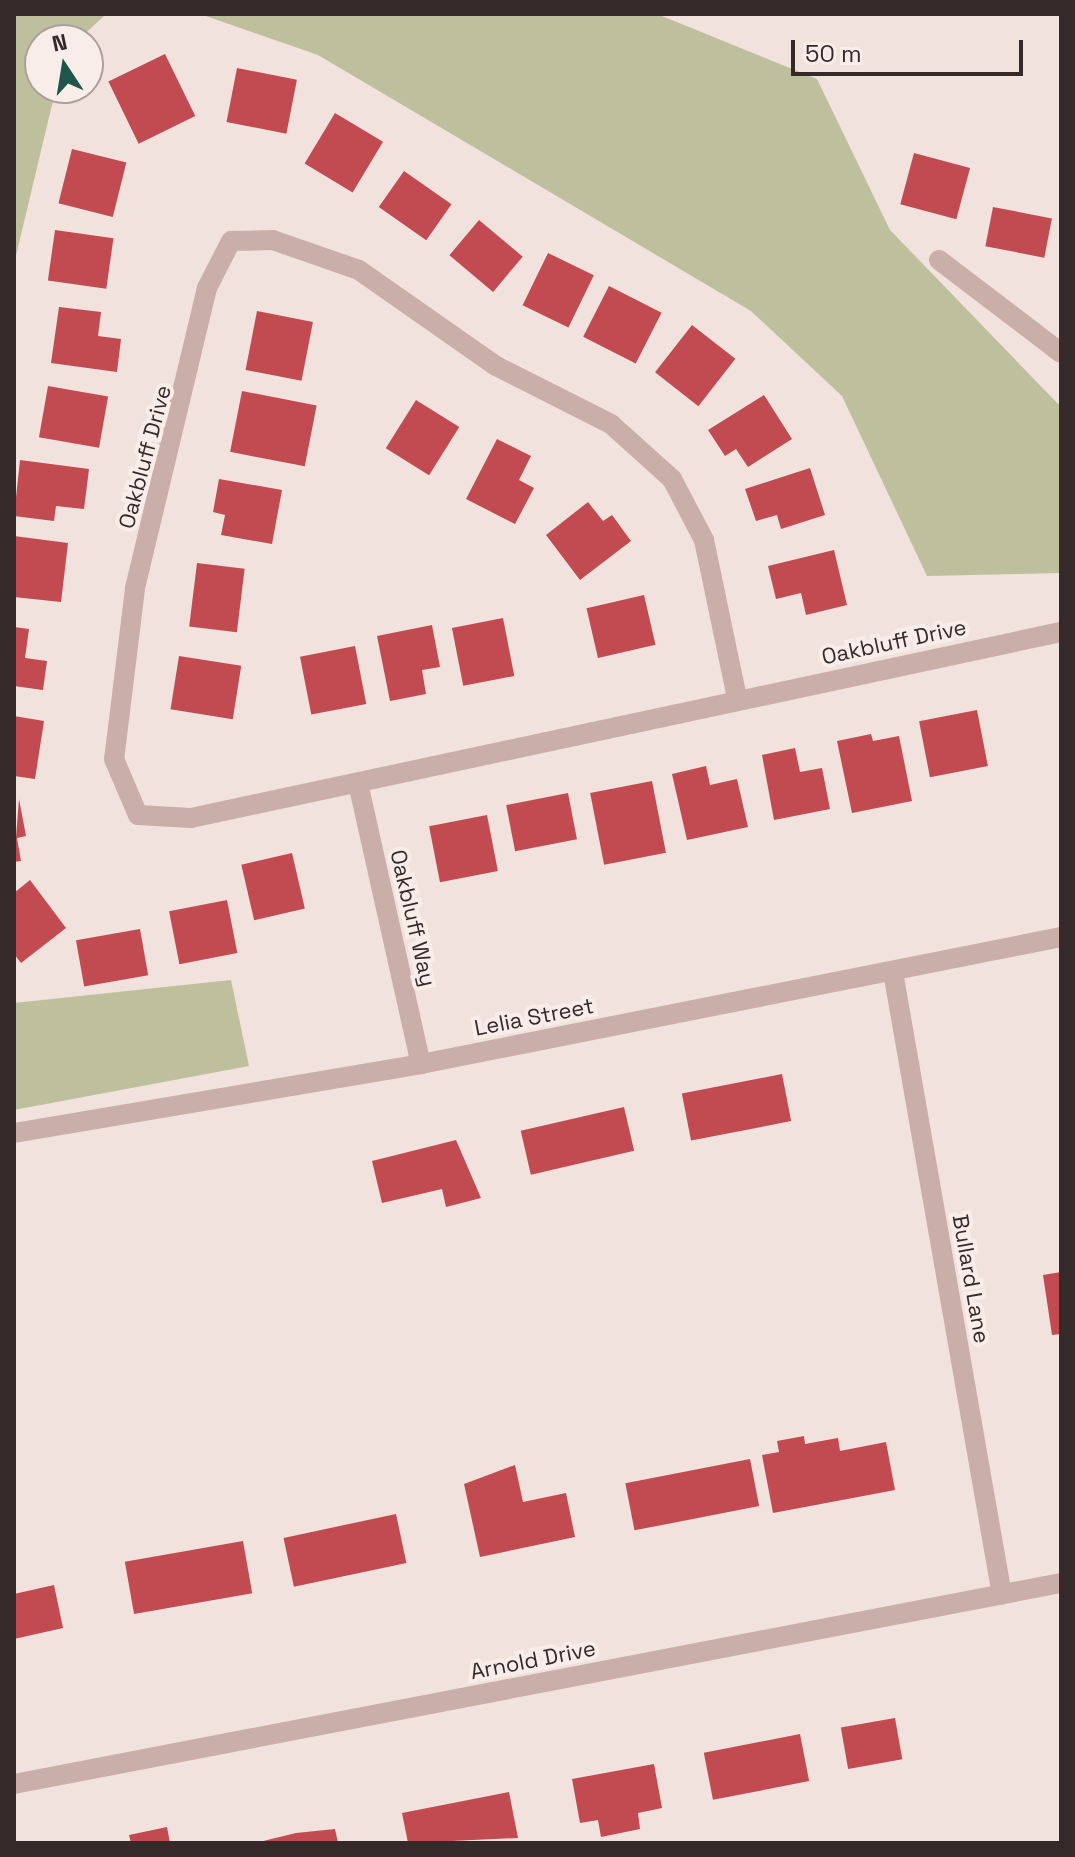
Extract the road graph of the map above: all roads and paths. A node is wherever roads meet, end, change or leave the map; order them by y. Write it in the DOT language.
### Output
graph roads {
  1 [pos="939,260"];
  2 [pos="1061,353"];
  3 [pos="1061,632"];
  4 [pos="737,698"];
  5 [pos="358,783"];
  6 [pos="1061,937"];
  7 [pos="893,972"];
  8 [pos="421,1064"];
  9 [pos="14,1133"];
  10 [pos="1061,1583"];
  11 [pos="1002,1595"];
  12 [pos="14,1784"];
  1 -- 2 [label="street"];
  3 -- 4 [label="street, Oakbluff Drive"];
  4 -- 5 [label="street, Oakbluff Drive"];
  4 -- 5 [label="street, Oakbluff Drive"];
  5 -- 8 [label="street, Oakbluff Way"];
  6 -- 7 [label="street, Lelia Street"];
  7 -- 8 [label="street, Lelia Street"];
  7 -- 11 [label="street, Bullard Lane"];
  8 -- 9 [label="street, Lelia Street"];
  10 -- 11 [label="street, Arnold Drive"];
  11 -- 12 [label="street, Arnold Drive"];
}
